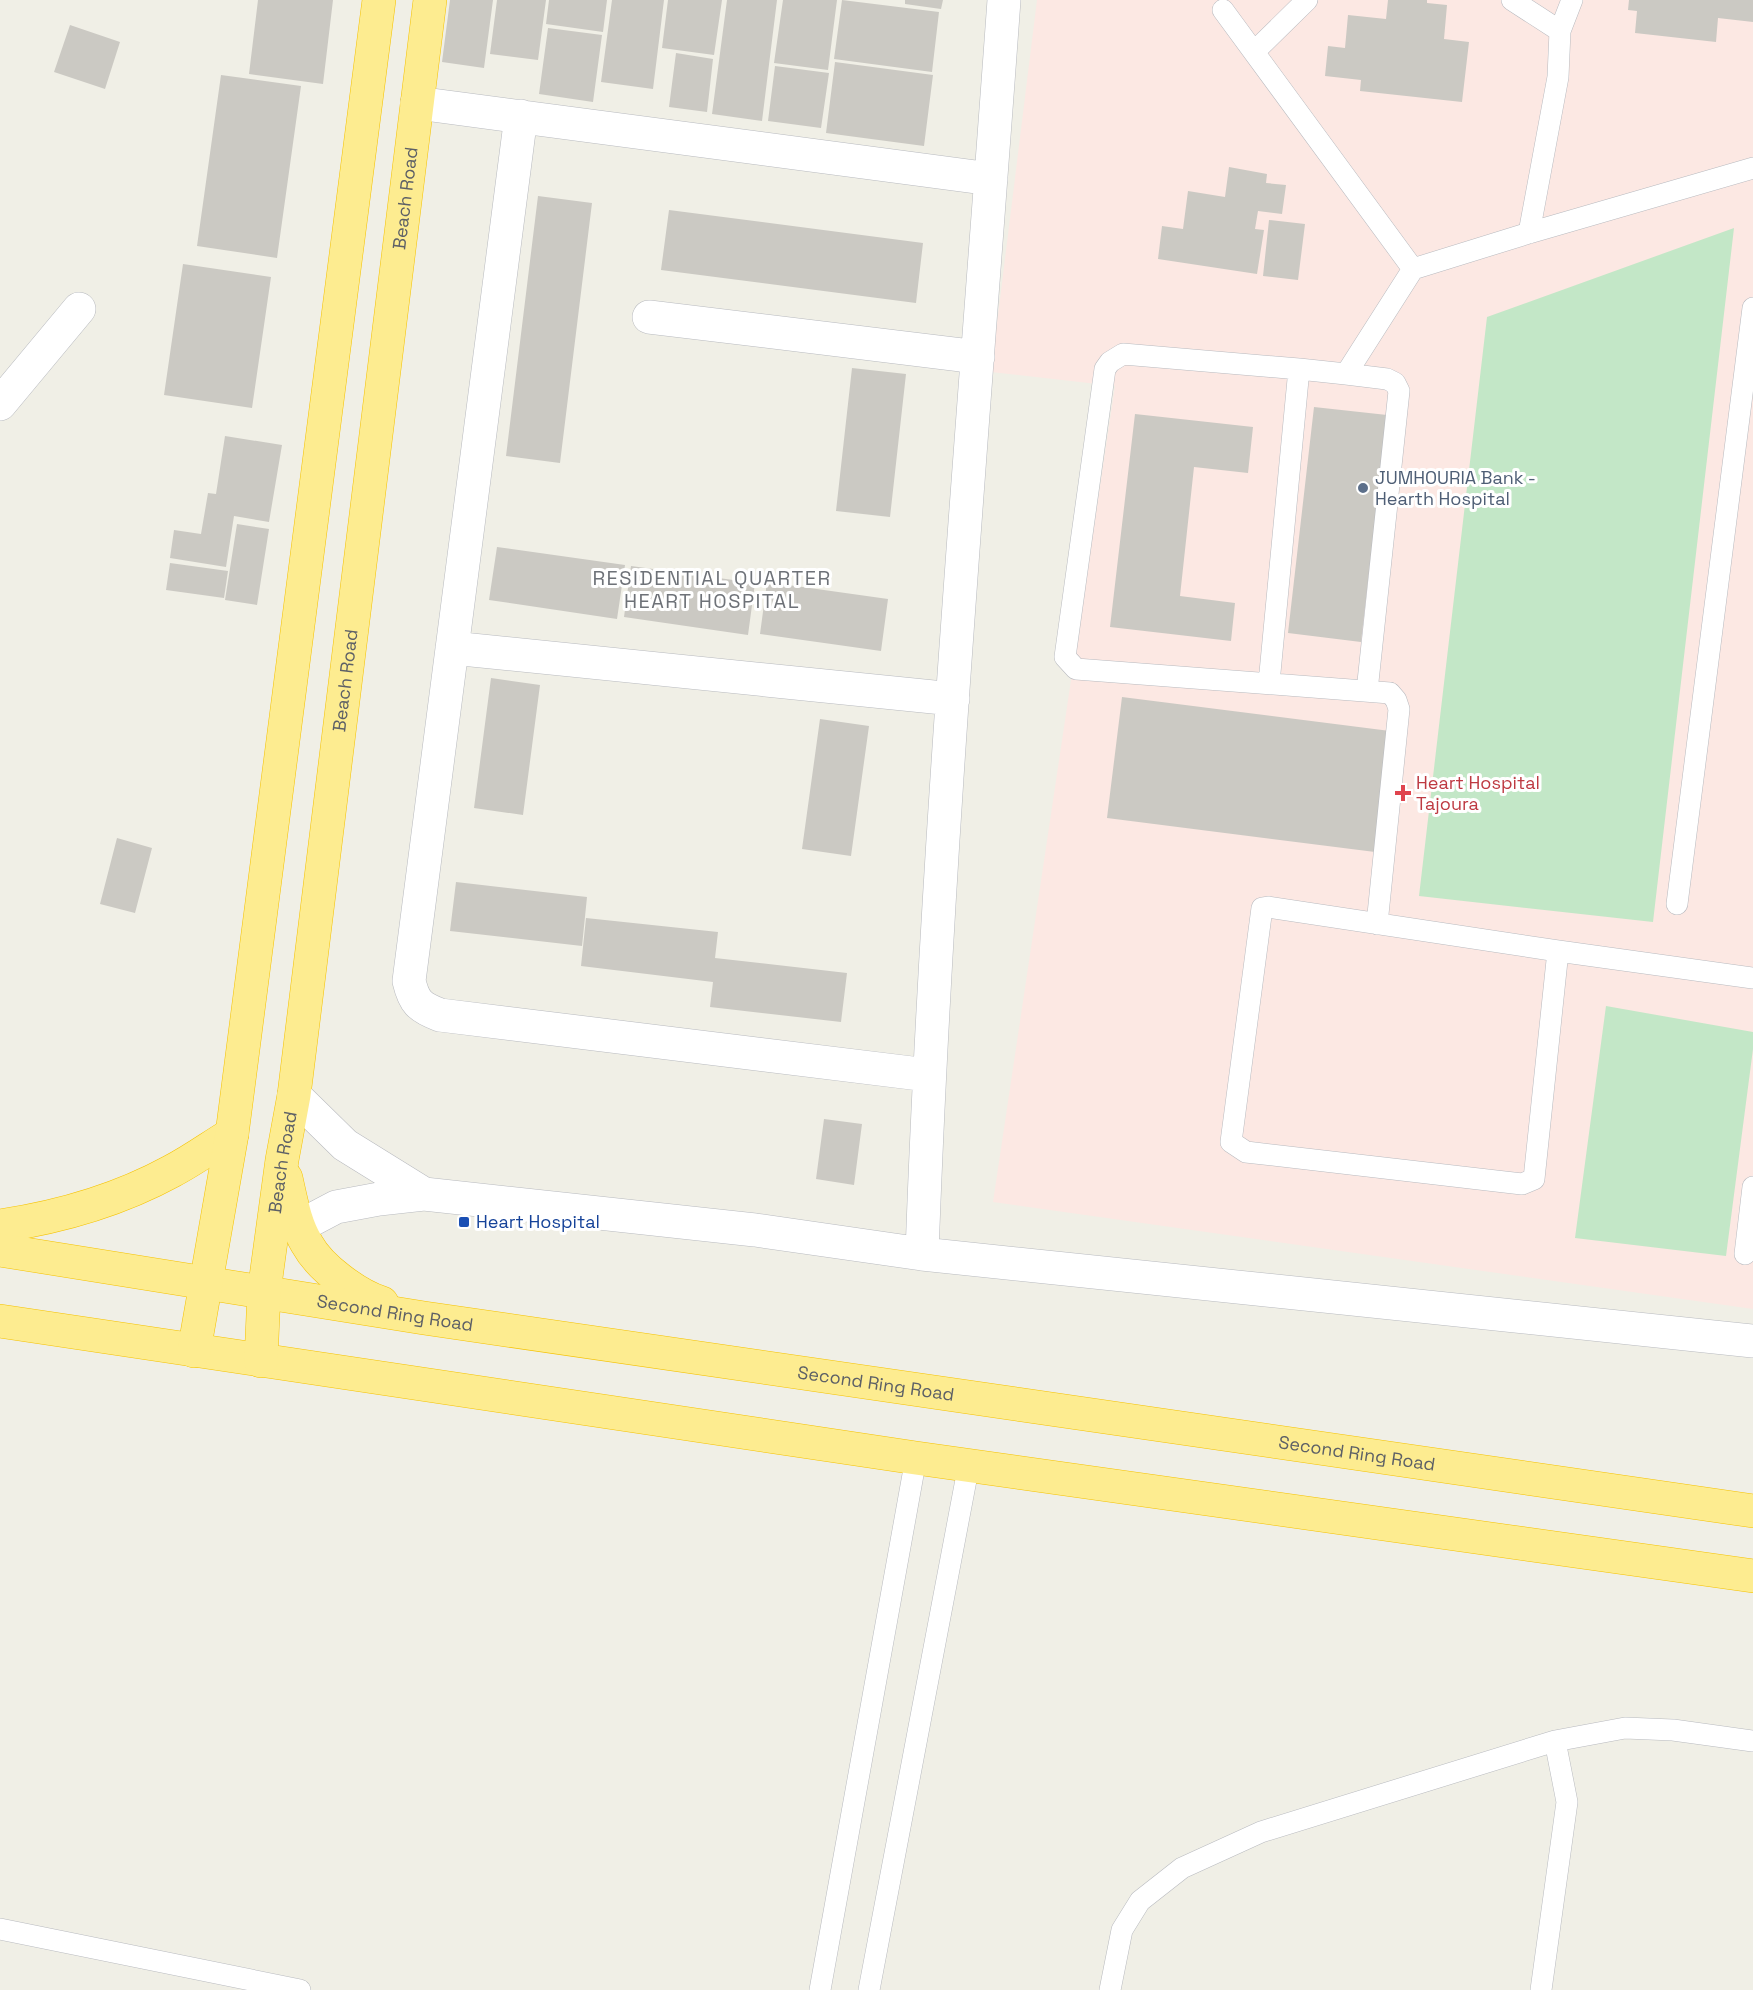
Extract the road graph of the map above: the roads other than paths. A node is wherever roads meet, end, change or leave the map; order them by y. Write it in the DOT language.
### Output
graph roads {
  1 [pos="379,0"];
  2 [pos="430,0"];
  3 [pos="1004,0"];
  4 [pos="1307,0"];
  5 [pos="1512,0"];
  6 [pos="1572,0"];
  7 [pos="1223,10"];
  8 [pos="1560,31"];
  9 [pos="1254,52"];
  10 [pos="417,103"];
  11 [pos="521,116"];
  12 [pos="1753,168"];
  13 [pos="991,179"];
  14 [pos="1528,233"];
  15 [pos="1413,269"];
  16 [pos="1753,308"];
  17 [pos="79,309"];
  18 [pos="649,318"];
  19 [pos="1750,355"];
  20 [pos="978,357"];
  21 [pos="1299,369"];
  22 [pos="1346,374"];
  23 [pos="0,404"];
  24 [pos="453,648"];
  25 [pos="1269,683"];
  26 [pos="1367,691"];
  27 [pos="953,699"];
  28 [pos="1677,904"];
  29 [pos="1377,924"];
  30 [pos="1558,951"];
  31 [pos="1753,978"];
  32 [pos="928,1075"];
  33 [pos="294,1095"];
  34 [pos="232,1134"];
  35 [pos="282,1160"];
  36 [pos="1753,1187"];
  37 [pos="424,1194"];
  38 [pos="0,1226"];
  39 [pos="300,1226"];
  40 [pos="0,1250"];
  41 [pos="922,1254"];
  42 [pos="1745,1254"];
  43 [pos="206,1283"];
  44 [pos="264,1292"];
  45 [pos="424,1318"];
  46 [pos="0,1321"];
  47 [pos="1753,1341"];
  48 [pos="194,1351"];
  49 [pos="261,1360"];
  50 [pos="916,1458"];
  51 [pos="969,1464"];
  52 [pos="1753,1511"];
  53 [pos="1753,1576"];
  54 [pos="1555,1741"];
  55 [pos="1753,1741"];
  56 [pos="0,1929"];
  57 [pos="300,1990"];
  58 [pos="820,1990"];
  59 [pos="869,1990"];
  60 [pos="1110,1990"];
  61 [pos="1541,1990"];
  1 -- 34 [label="highway"];
  2 -- 10 [label="highway, Beach Road"];
  3 -- 13 [label="street"];
  4 -- 9 [label="lane"];
  5 -- 8 [label="lane"];
  6 -- 8 [label="lane"];
  7 -- 9 [label="lane"];
  8 -- 14 [label="lane"];
  9 -- 15 [label="lane"];
  10 -- 11 [label="street"];
  10 -- 33 [label="highway, Beach Road"];
  11 -- 13 [label="street"];
  11 -- 24 [label="street"];
  12 -- 14 [label="lane"];
  13 -- 20 [label="street"];
  14 -- 15 [label="lane"];
  15 -- 22 [label="lane"];
  16 -- 19 [label="lane"];
  17 -- 23 [label="street"];
  18 -- 20 [label="street"];
  19 -- 28 [label="lane"];
  20 -- 27 [label="street"];
  21 -- 22 [label="lane"];
  21 -- 25 [label="lane"];
  21 -- 25 [label="lane"];
  22 -- 26 [label="lane"];
  24 -- 27 [label="street"];
  24 -- 32 [label="street"];
  25 -- 26 [label="lane"];
  26 -- 29 [label="lane"];
  27 -- 32 [label="street"];
  29 -- 30 [label="lane"];
  29 -- 30 [label="lane"];
  30 -- 31 [label="lane"];
  32 -- 41 [label="street"];
  33 -- 35 [label="highway, Beach Road"];
  33 -- 37 [label="street"];
  34 -- 38 [label="highway"];
  34 -- 43 [label="highway"];
  35 -- 39 [label="highway"];
  35 -- 44 [label="highway, Beach Road"];
  36 -- 42 [label="lane"];
  37 -- 39 [label="street"];
  37 -- 41 [label="street"];
  39 -- 45 [label="highway"];
  40 -- 43 [label="highway, Second Ring Road"];
  41 -- 47 [label="street"];
  43 -- 44 [label="highway, Second Ring Road"];
  43 -- 48 [label="highway"];
  44 -- 45 [label="highway, Second Ring Road"];
  44 -- 49 [label="highway, Beach Road"];
  45 -- 52 [label="highway, Second Ring Road"];
  46 -- 48 [label="highway"];
  48 -- 49 [label="highway"];
  49 -- 50 [label="highway"];
  50 -- 51 [label="highway"];
  50 -- 58 [label="lane"];
  51 -- 53 [label="highway"];
  51 -- 59 [label="lane"];
  54 -- 55 [label="lane"];
  54 -- 60 [label="lane"];
  54 -- 61 [label="lane"];
  56 -- 57 [label="lane"];
}
